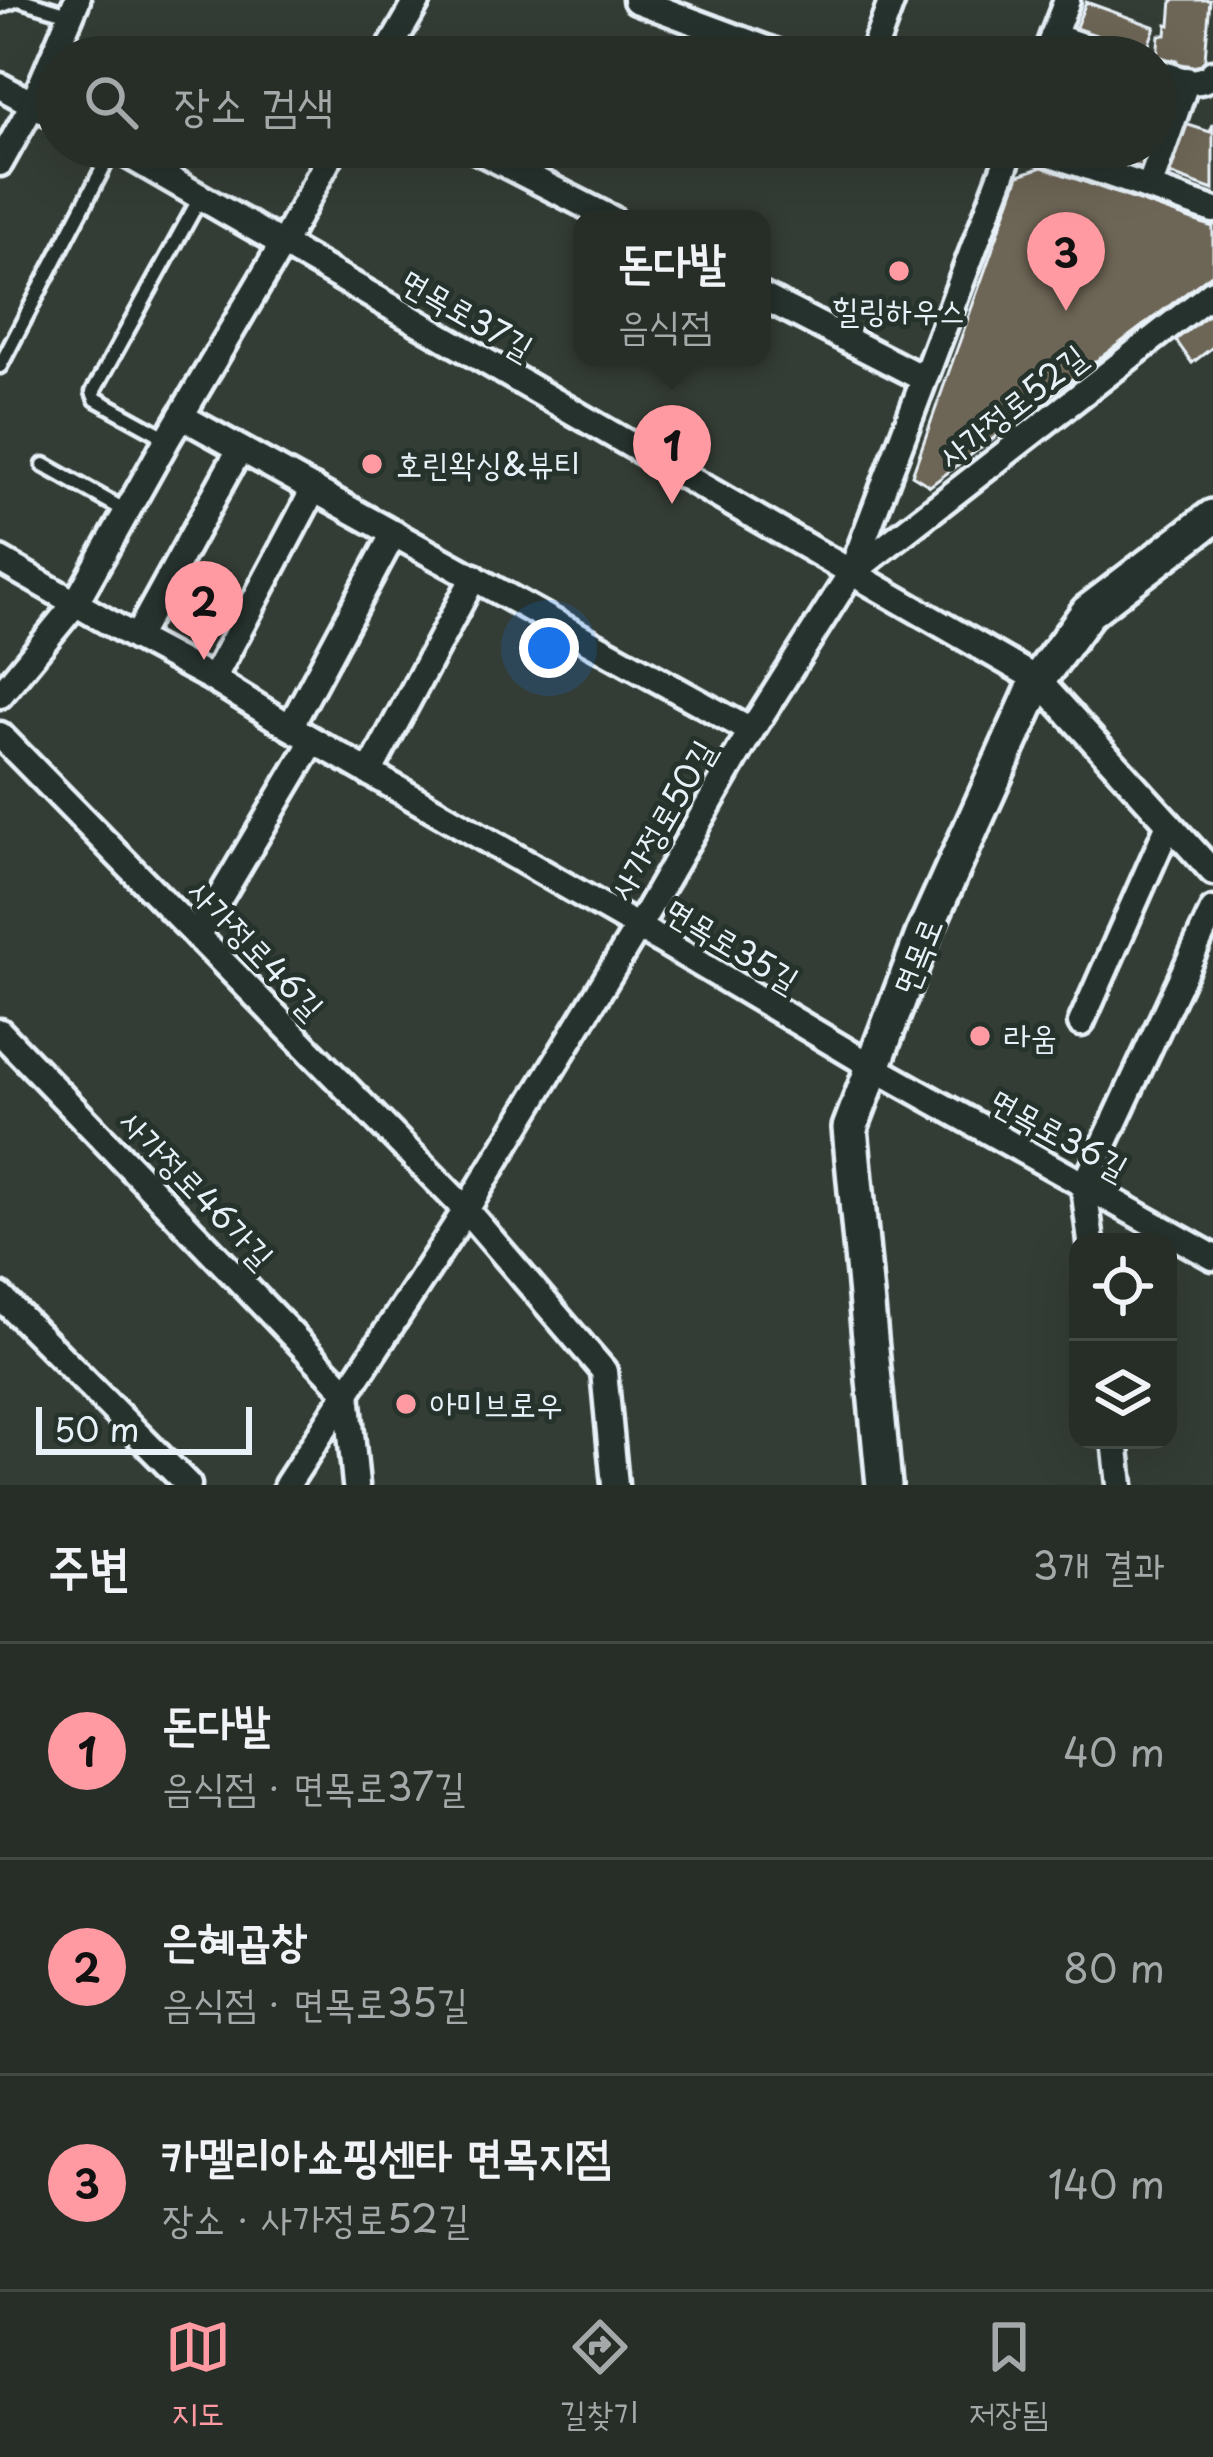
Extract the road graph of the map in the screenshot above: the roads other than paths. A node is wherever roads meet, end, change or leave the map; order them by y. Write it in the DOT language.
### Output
graph roads {
  1 [pos="19,0"];
  2 [pos="418,0"];
  3 [pos="636,0"];
  4 [pos="892,0"];
  5 [pos="1067,0"];
  6 [pos="0,6"];
  7 [pos="75,7"];
  8 [pos="62,36"];
  9 [pos="397,36"];
  10 [pos="732,36"];
  11 [pos="879,36"];
  12 [pos="1053,36"];
  13 [pos="1213,73"];
  14 [pos="1177,77"];
  15 [pos="1186,80"];
  16 [pos="0,86"];
  17 [pos="36,97"];
  18 [pos="33,104"];
  19 [pos="36,106"];
  20 [pos="1177,106"];
  21 [pos="0,163"];
  22 [pos="103,168"];
  23 [pos="150,168"];
  24 [pos="324,168"];
  25 [pos="512,168"];
  26 [pos="1004,168"];
  27 [pos="1091,168"];
  28 [pos="1156,168"];
  29 [pos="1149,188"];
  30 [pos="200,197"];
  31 [pos="594,210"];
  32 [pos="1213,210"];
  33 [pos="282,245"];
  34 [pos="1213,292"];
  35 [pos="771,301"];
  36 [pos="0,328"];
  37 [pos="16,336"];
  38 [pos="0,366"];
  39 [pos="923,379"];
  40 [pos="174,427"];
  41 [pos="240,449"];
  42 [pos="44,465"];
  43 [pos="314,489"];
  44 [pos="127,511"];
  45 [pos="1213,517"];
  46 [pos="394,533"];
  47 [pos="0,560"];
  48 [pos="851,573"];
  49 [pos="474,577"];
  50 [pos="75,604"];
  51 [pos="136,638"];
  52 [pos="213,679"];
  53 [pos="1038,680"];
  54 [pos="0,694"];
  55 [pos="290,727"];
  56 [pos="751,730"];
  57 [pos="0,735"];
  58 [pos="314,741"];
  59 [pos="369,772"];
  60 [pos="1169,824"];
  61 [pos="1213,872"];
  62 [pos="1213,910"];
  63 [pos="638,927"];
  64 [pos="197,936"];
  65 [pos="1081,1023"];
  66 [pos="0,1032"];
  67 [pos="873,1067"];
  68 [pos="1084,1187"];
  69 [pos="466,1210"];
  70 [pos="1090,1233"];
  71 [pos="1213,1258"];
  72 [pos="0,1296"];
  73 [pos="347,1393"];
  74 [pos="1116,1449"];
  75 [pos="188,1485"];
  76 [pos="286,1485"];
  77 [pos="356,1485"];
  78 [pos="615,1485"];
  79 [pos="884,1485"];
  80 [pos="1120,1485"];
  1 -- 6 [label="lane"];
  1 -- 7 [label="lane"];
  2 -- 9 [label="street"];
  3 -- 10 [label="street"];
  4 -- 11 [label="street"];
  5 -- 12 [label="street"];
  7 -- 8 [label="street"];
  13 -- 15 [label="street"];
  14 -- 15 [label="street"];
  15 -- 20 [label="street"];
  16 -- 18 [label="street"];
  17 -- 18 [label="street"];
  18 -- 19 [label="street"];
  18 -- 21 [label="street"];
  22 -- 37 [label="lane"];
  23 -- 30 [label="street, 면목로37길"];
  24 -- 33 [label="street"];
  25 -- 31 [label="street"];
  26 -- 39 [label="street, 사가정로50길"];
  27 -- 29 [label="street"];
  28 -- 29 [label="street"];
  29 -- 32 [label="street"];
  30 -- 33 [label="street, 면목로37길"];
  30 -- 40 [label="lane"];
  33 -- 40 [label="street"];
  33 -- 48 [label="street, 면목로37길"];
  34 -- 48 [label="street, 사가정로52길"];
  35 -- 39 [label="street"];
  36 -- 37 [label="lane"];
  37 -- 38 [label="lane"];
  39 -- 48 [label="street, 사가정로50길"];
  40 -- 41 [label="street"];
  40 -- 44 [label="street"];
  41 -- 43 [label="street"];
  41 -- 51 [label="street"];
  42 -- 44 [label="lane"];
  43 -- 46 [label="street"];
  43 -- 52 [label="street"];
  44 -- 50 [label="street"];
  45 -- 53 [label="street, 면목로"];
  46 -- 49 [label="street"];
  46 -- 55 [label="street"];
  47 -- 50 [label="street, 면목로35길"];
  48 -- 53 [label="street, 면목로37길"];
  48 -- 56 [label="street, 사가정로50길"];
  49 -- 56 [label="street"];
  49 -- 59 [label="street"];
  50 -- 51 [label="street, 면목로35길"];
  50 -- 54 [label="street"];
  51 -- 52 [label="street, 면목로35길"];
  52 -- 55 [label="street, 면목로35길"];
  53 -- 60 [label="street, 면목로37길"];
  53 -- 67 [label="street, 면목로"];
  55 -- 58 [label="street, 면목로35길"];
  56 -- 63 [label="street, 사가정로50길"];
  57 -- 64 [label="street, 사가정로46길"];
  58 -- 59 [label="street, 면목로35길"];
  58 -- 64 [label="street"];
  59 -- 63 [label="street, 면목로35길"];
  60 -- 61 [label="street, 면목로37길"];
  60 -- 65 [label="street"];
  62 -- 68 [label="street"];
  63 -- 67 [label="street, 면목로35길"];
  63 -- 69 [label="street, 사가정로50길"];
  64 -- 69 [label="street, 사가정로46길"];
  66 -- 73 [label="street, 사가정로46가길"];
  67 -- 68 [label="street, 면목로36길"];
  67 -- 79 [label="street, 면목로"];
  68 -- 70 [label="street"];
  68 -- 71 [label="street, 면목로36길"];
  69 -- 73 [label="street, 사가정로50길"];
  69 -- 78 [label="street, 사가정로46길"];
  72 -- 75 [label="street"];
  73 -- 76 [label="street, 사가정로50길"];
  73 -- 77 [label="street"];
  74 -- 80 [label="street"];
}
